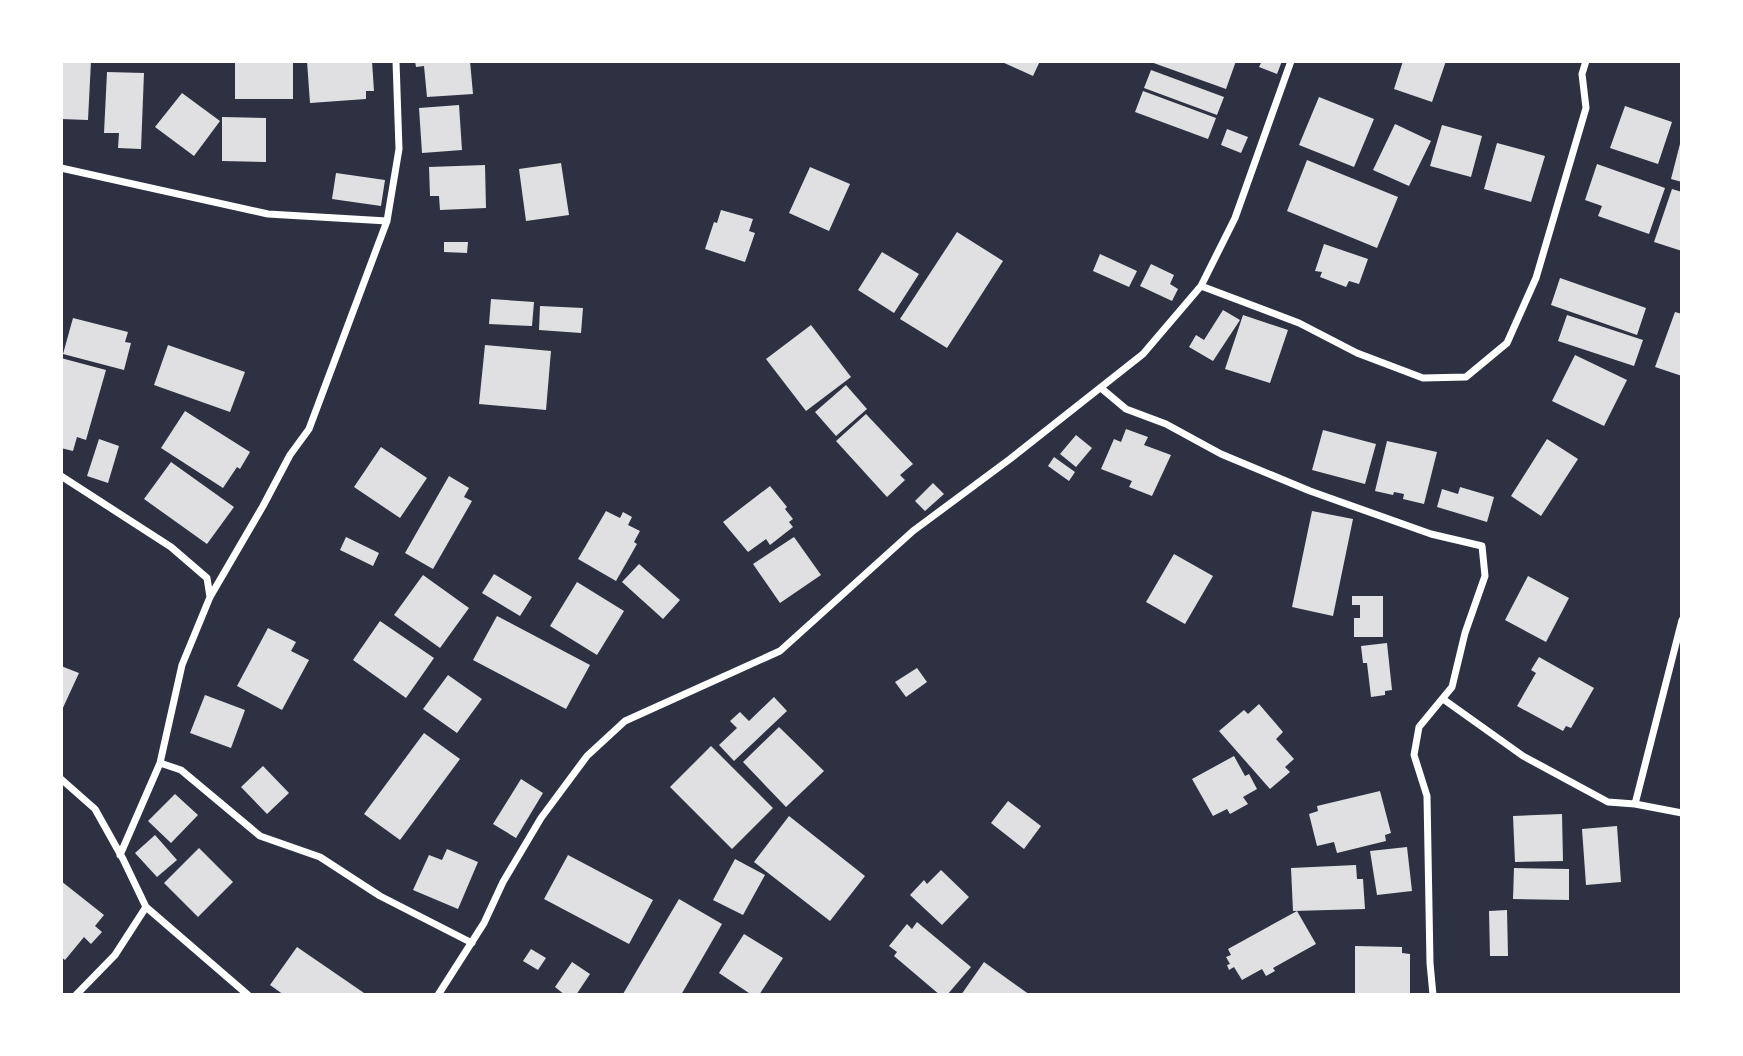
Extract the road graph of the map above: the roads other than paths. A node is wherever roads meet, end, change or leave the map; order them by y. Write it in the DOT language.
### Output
graph roads {
  1 [pos="396,61"];
  2 [pos="1291,61"];
  3 [pos="1586,61"];
  4 [pos="61,168"];
  5 [pos="387,221"];
  6 [pos="1201,286"];
  7 [pos="1101,388"];
  8 [pos="61,476"];
  9 [pos="210,597"];
  10 [pos="1682,620"];
  11 [pos="1443,699"];
  12 [pos="160,763"];
  13 [pos="61,779"];
  14 [pos="1635,804"];
  15 [pos="1682,813"];
  16 [pos="120,855"];
  17 [pos="146,907"];
  18 [pos="472,943"];
  19 [pos="76,995"];
  20 [pos="248,995"];
  21 [pos="439,995"];
  22 [pos="1433,995"];
  1 -- 5 [label="street"];
  2 -- 6 [label="street"];
  3 -- 6 [label="street"];
  4 -- 5 [label="street"];
  5 -- 9 [label="street"];
  6 -- 7 [label="street"];
  7 -- 11 [label="street"];
  7 -- 18 [label="street"];
  8 -- 9 [label="street"];
  9 -- 12 [label="street"];
  10 -- 14 [label="street"];
  11 -- 14 [label="street"];
  11 -- 22 [label="street"];
  12 -- 16 [label="street"];
  12 -- 18 [label="street"];
  13 -- 16 [label="street"];
  14 -- 15 [label="street"];
  16 -- 17 [label="street"];
  17 -- 19 [label="street"];
  17 -- 20 [label="street"];
  18 -- 21 [label="street"];
}
